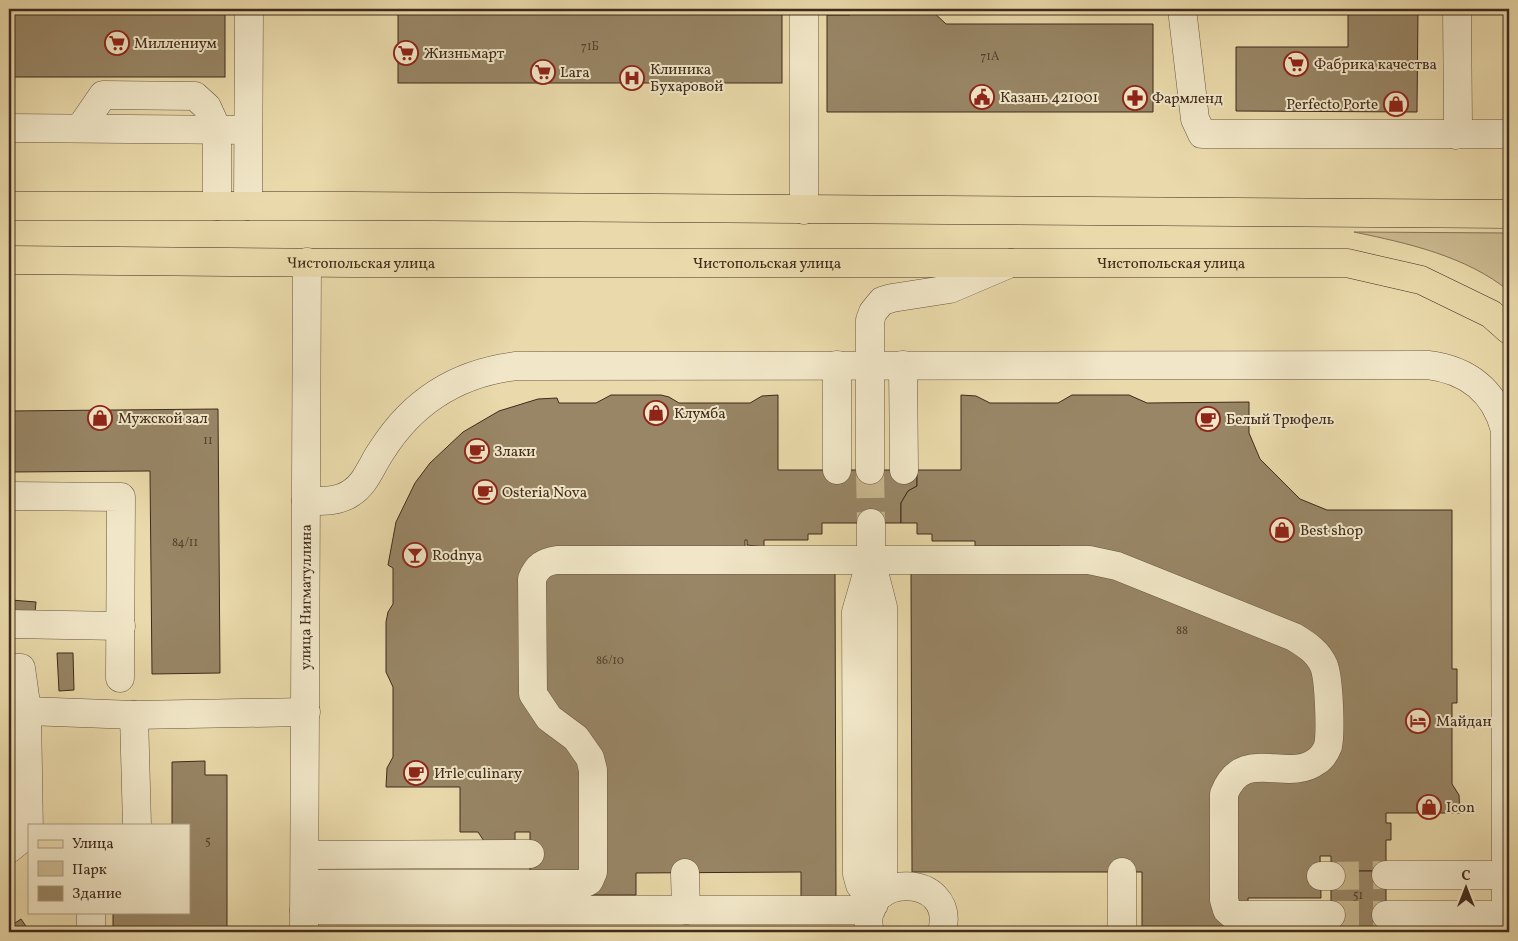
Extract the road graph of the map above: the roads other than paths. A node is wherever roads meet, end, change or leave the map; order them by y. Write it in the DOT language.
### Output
graph roads {
  1 [pos="249,9"];
  2 [pos="804,9"];
  3 [pos="1182,9"];
  4 [pos="1457,9"];
  5 [pos="9,128"];
  6 [pos="217,129"];
  7 [pos="248,130"];
  8 [pos="1509,134"];
  9 [pos="1456,135"];
  10 [pos="9,206"];
  11 [pos="218,206"];
  12 [pos="248,206"];
  13 [pos="804,210"];
  14 [pos="1509,214"];
  15 [pos="9,260"];
  16 [pos="307,262"];
  17 [pos="1011,263"];
  18 [pos="1509,330"];
  19 [pos="837,366"];
  20 [pos="870,366"];
  21 [pos="903,366"];
  22 [pos="837,470"];
  23 [pos="870,470"];
  24 [pos="904,470"];
  25 [pos="9,496"];
  26 [pos="306,501"];
  27 [pos="871,523"];
  28 [pos="871,560"];
  29 [pos="9,624"];
  30 [pos="121,626"];
  31 [pos="9,668"];
  32 [pos="120,678"];
  33 [pos="28,711"];
  34 [pos="306,712"];
  35 [pos="134,715"];
  36 [pos="29,824"];
  37 [pos="137,824"];
  38 [pos="28,834"];
  39 [pos="9,849"];
  40 [pos="530,854"];
  41 [pos="305,855"];
  42 [pos="1122,872"];
  43 [pos="685,873"];
  44 [pos="1386,875"];
  45 [pos="1506,875"];
  46 [pos="305,909"];
  47 [pos="686,910"];
  48 [pos="874,910"];
  49 [pos="91,914"];
  50 [pos="1331,915"];
  51 [pos="1386,915"];
  52 [pos="460,921"];
  53 [pos="1506,923"];
  54 [pos="91,932"];
  55 [pos="942,932"];
  56 [pos="1122,932"];
  1 -- 7 [label="street"];
  2 -- 13 [label="street"];
  3 -- 9 [label="street"];
  4 -- 9 [label="street"];
  5 -- 6 [label="street"];
  6 -- 7 [label="street"];
  6 -- 11 [label="street"];
  7 -- 12 [label="street"];
  8 -- 9 [label="street"];
  10 -- 11 [label="main road"];
  11 -- 12 [label="main road"];
  12 -- 13 [label="main road"];
  13 -- 14 [label="main road"];
  15 -- 16 [label="main road, Чистопольская улица"];
  16 -- 17 [label="main road, Чистопольская улица"];
  16 -- 26 [label="street, улица Нигматуллина"];
  17 -- 18 [label="main road, Чистопольская улица"];
  17 -- 20 [label="street"];
  19 -- 20 [label="street"];
  19 -- 22 [label="street"];
  19 -- 26 [label="street"];
  20 -- 21 [label="street"];
  20 -- 23 [label="street"];
  21 -- 24 [label="street"];
  21 -- 45 [label="street"];
  25 -- 30 [label="street"];
  26 -- 34 [label="street, улица Нигматуллина"];
  27 -- 28 [label="street"];
  28 -- 46 [label="street"];
  28 -- 48 [label="street"];
  28 -- 50 [label="street"];
  29 -- 30 [label="street"];
  30 -- 32 [label="street"];
  31 -- 33 [label="street"];
  33 -- 35 [label="street"];
  33 -- 36 [label="street"];
  34 -- 35 [label="street"];
  34 -- 41 [label="street, улица Нигматуллина"];
  35 -- 37 [label="street"];
  38 -- 39 [label="street"];
  40 -- 41 [label="street"];
  41 -- 46 [label="street, улица Нигматуллина"];
  42 -- 56 [label="street"];
  43 -- 47 [label="street"];
  44 -- 45 [label="street"];
  45 -- 53 [label="street"];
  46 -- 52 [label="street"];
  47 -- 48 [label="street"];
  47 -- 52 [label="street"];
  48 -- 55 [label="street"];
  49 -- 54 [label="street"];
  51 -- 53 [label="street"];
}
